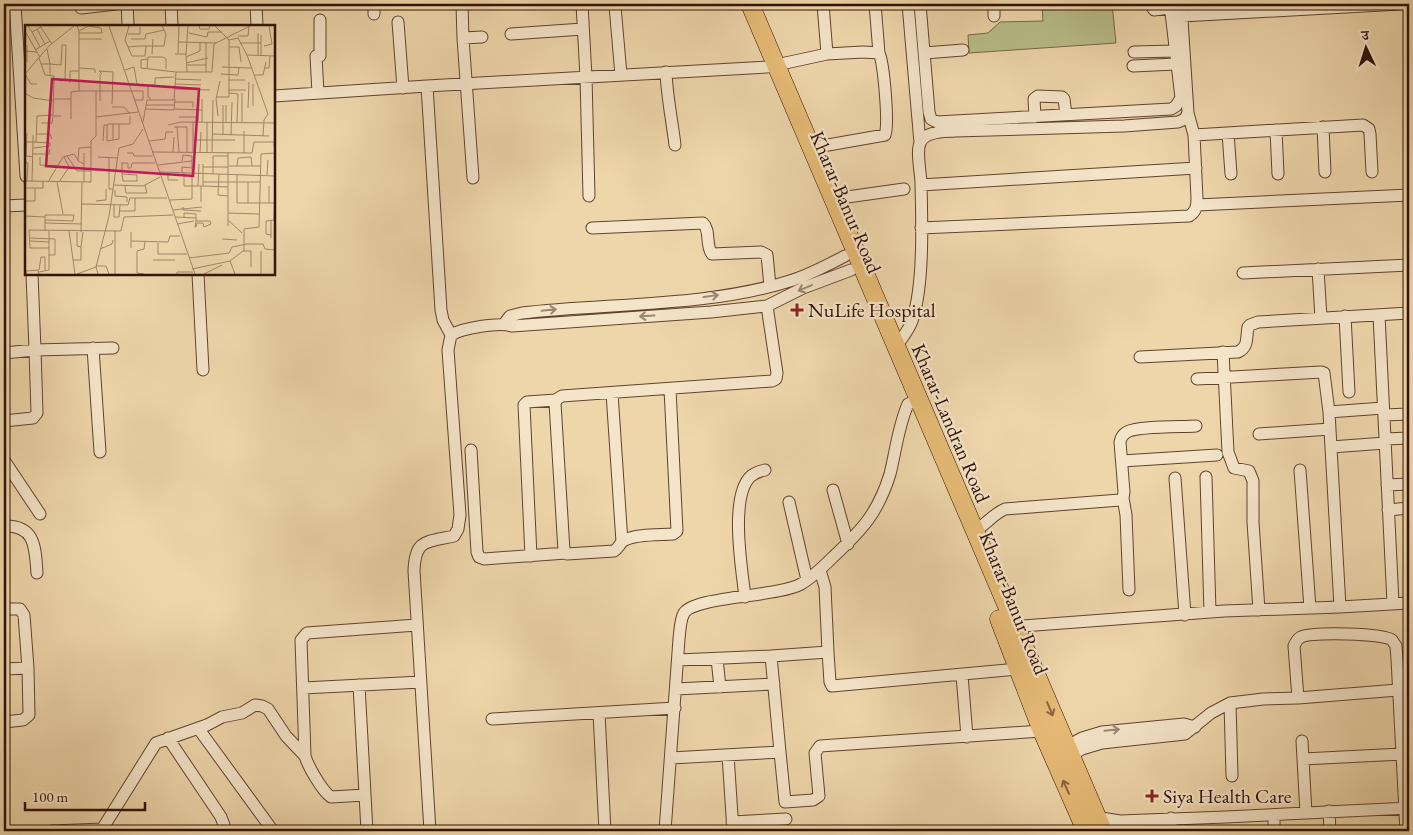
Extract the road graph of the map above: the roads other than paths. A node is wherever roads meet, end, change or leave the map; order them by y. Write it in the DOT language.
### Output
graph roads {
  1 [pos="15,4"];
  2 [pos="116,4"];
  3 [pos="126,4"];
  4 [pos="171,4"];
  5 [pos="256,4"];
  6 [pos="462,4"];
  7 [pos="582,4"];
  8 [pos="740,4"];
  9 [pos="750,4"];
  10 [pos="823,4"];
  11 [pos="875,4"];
  12 [pos="908,4"];
  13 [pos="920,4"];
  14 [pos="994,4"];
  15 [pos="1150,4"];
  16 [pos="1400,4"];
  17 [pos="1174,5"];
  18 [pos="616,6"];
  19 [pos="81,8"];
  20 [pos="994,16"];
  21 [pos="1182,16"];
  22 [pos="320,20"];
  23 [pos="398,22"];
  24 [pos="128,24"];
  25 [pos="172,25"];
  26 [pos="257,25"];
  27 [pos="583,29"];
  28 [pos="510,34"];
  29 [pos="482,37"];
  30 [pos="463,38"];
  31 [pos="963,50"];
  32 [pos="1175,51"];
  33 [pos="1134,52"];
  34 [pos="879,53"];
  35 [pos="924,53"];
  36 [pos="827,54"];
  37 [pos="1176,64"];
  38 [pos="771,66"];
  39 [pos="1133,66"];
  40 [pos="666,72"];
  41 [pos="621,75"];
  42 [pos="586,77"];
  43 [pos="467,85"];
  44 [pos="427,86"];
  45 [pos="403,88"];
  46 [pos="318,93"];
  47 [pos="275,96"];
  48 [pos="1188,113"];
  49 [pos="1066,115"];
  50 [pos="1035,117"];
  51 [pos="1323,127"];
  52 [pos="1276,130"];
  53 [pos="1228,133"];
  54 [pos="1194,135"];
  55 [pos="920,143"];
  56 [pos="675,145"];
  57 [pos="811,148"];
  58 [pos="25,160"];
  59 [pos="1196,168"];
  60 [pos="1325,172"];
  61 [pos="1372,172"];
  62 [pos="1231,174"];
  63 [pos="1278,174"];
  64 [pos="473,178"];
  65 [pos="921,184"];
  66 [pos="904,189"];
  67 [pos="589,196"];
  68 [pos="1409,196"];
  69 [pos="833,199"];
  70 [pos="25,205"];
  71 [pos="1197,205"];
  72 [pos="4,206"];
  73 [pos="592,228"];
  74 [pos="920,228"];
  75 [pos="1409,265"];
  76 [pos="1318,269"];
  77 [pos="855,271"];
  78 [pos="1242,273"];
  79 [pos="32,275"];
  80 [pos="198,275"];
  81 [pos="770,286"];
  82 [pos="767,306"];
  83 [pos="1409,313"];
  84 [pos="1379,315"];
  85 [pos="1345,316"];
  86 [pos="1320,318"];
  87 [pos="504,324"];
  88 [pos="450,335"];
  89 [pos="896,347"];
  90 [pos="93,348"];
  91 [pos="113,348"];
  92 [pos="35,350"];
  93 [pos="1222,352"];
  94 [pos="4,353"];
  95 [pos="1140,357"];
  96 [pos="203,370"];
  97 [pos="1224,378"];
  98 [pos="1198,379"];
  99 [pos="670,390"];
  100 [pos="1349,392"];
  101 [pos="612,393"];
  102 [pos="556,400"];
  103 [pos="913,402"];
  104 [pos="1384,411"];
  105 [pos="1329,412"];
  106 [pos="1409,414"];
  107 [pos="4,421"];
  108 [pos="1196,426"];
  109 [pos="1330,429"];
  110 [pos="1259,434"];
  111 [pos="1409,438"];
  112 [pos="1385,441"];
  113 [pos="1331,447"];
  114 [pos="471,450"];
  115 [pos="100,452"];
  116 [pos="1217,455"];
  117 [pos="4,460"];
  118 [pos="1122,461"];
  119 [pos="765,470"];
  120 [pos="1300,470"];
  121 [pos="1206,477"];
  122 [pos="1175,478"];
  123 [pos="1409,484"];
  124 [pos="1387,485"];
  125 [pos="833,490"];
  126 [pos="1123,498"];
  127 [pos="789,502"];
  128 [pos="1409,508"];
  129 [pos="1388,510"];
  130 [pos="40,514"];
  131 [pos="4,526"];
  132 [pos="974,531"];
  133 [pos="622,542"];
  134 [pos="848,544"];
  135 [pos="566,553"];
  136 [pos="531,556"];
  137 [pos="820,570"];
  138 [pos="37,573"];
  139 [pos="807,580"];
  140 [pos="1129,590"];
  141 [pos="745,597"];
  142 [pos="1393,603"];
  143 [pos="1409,603"];
  144 [pos="1340,607"];
  145 [pos="1310,608"];
  146 [pos="4,609"];
  147 [pos="1259,610"];
  148 [pos="1210,612"];
  149 [pos="1186,615"];
  150 [pos="417,625"];
  151 [pos="1009,628"];
  152 [pos="828,652"];
  153 [pos="771,656"];
  154 [pos="717,659"];
  155 [pos="678,660"];
  156 [pos="28,668"];
  157 [pos="4,669"];
  158 [pos="1018,669"];
  159 [pos="962,675"];
  160 [pos="421,682"];
  161 [pos="774,684"];
  162 [pos="359,685"];
  163 [pos="720,686"];
  164 [pos="303,688"];
  165 [pos="676,689"];
  166 [pos="1398,690"];
  167 [pos="1298,698"];
  168 [pos="1230,703"];
  169 [pos="675,708"];
  170 [pos="599,714"];
  171 [pos="1405,718"];
  172 [pos="492,719"];
  173 [pos="4,722"];
  174 [pos="198,728"];
  175 [pos="1042,731"];
  176 [pos="967,737"];
  177 [pos="168,738"];
  178 [pos="1302,741"];
  179 [pos="1068,751"];
  180 [pos="780,752"];
  181 [pos="1402,754"];
  182 [pos="728,755"];
  183 [pos="305,756"];
  184 [pos="671,758"];
  185 [pos="1303,759"];
  186 [pos="1232,776"];
  187 [pos="365,795"];
  188 [pos="785,802"];
  189 [pos="1407,808"];
  190 [pos="1329,811"];
  191 [pos="1306,813"];
  192 [pos="1274,815"];
  193 [pos="1171,818"];
  194 [pos="786,825"];
  195 [pos="733,826"];
  196 [pos="1092,826"];
  197 [pos="225,829"];
  198 [pos="102,830"];
  199 [pos="52,831"];
  200 [pos="273,831"];
  201 [pos="367,831"];
  202 [pos="430,831"];
  203 [pos="605,831"];
  204 [pos="665,831"];
  205 [pos="1171,831"];
  206 [pos="1274,831"];
  207 [pos="1330,831"];
  208 [pos="1406,831"];
  1 -- 58 [label="street"];
  2 -- 19 [label="street"];
  3 -- 24 [label="street"];
  4 -- 25 [label="street"];
  5 -- 26 [label="street"];
  6 -- 30 [label="street"];
  7 -- 27 [label="street"];
  8 -- 38 [label="highway, Kharar-Banur Road"];
  9 -- 38 [label="highway, Kharar-Landran Road"];
  10 -- 36 [label="street"];
  11 -- 34 [label="street"];
  12 -- 55 [label="street"];
  13 -- 35 [label="street"];
  14 -- 20 [label="street"];
  15 -- 17 [label="street"];
  16 -- 21 [label="street"];
  17 -- 21 [label="street"];
  17 -- 32 [label="street"];
  18 -- 41 [label="street"];
  21 -- 48 [label="street"];
  22 -- 46 [label="street"];
  23 -- 45 [label="street"];
  27 -- 28 [label="street"];
  27 -- 42 [label="street"];
  29 -- 30 [label="street"];
  30 -- 43 [label="street"];
  31 -- 35 [label="street"];
  32 -- 33 [label="street"];
  32 -- 37 [label="street"];
  34 -- 36 [label="street"];
  34 -- 57 [label="street"];
  35 -- 50 [label="street"];
  36 -- 38 [label="street"];
  37 -- 39 [label="street"];
  37 -- 49 [label="street"];
  38 -- 40 [label="street"];
  38 -- 57 [label="highway, Kharar-Landran Road"];
  38 -- 77 [label="highway, Kharar-Banur Road"];
  40 -- 41 [label="street"];
  40 -- 56 [label="street"];
  41 -- 42 [label="street"];
  42 -- 43 [label="street"];
  42 -- 67 [label="street"];
  43 -- 44 [label="street"];
  43 -- 64 [label="street"];
  44 -- 45 [label="street"];
  44 -- 88 [label="street"];
  45 -- 46 [label="street"];
  46 -- 47 [label="street"];
  48 -- 54 [label="street"];
  48 -- 55 [label="street"];
  49 -- 50 [label="street"];
  49 -- 50 [label="street"];
  51 -- 52 [label="street"];
  51 -- 60 [label="street"];
  51 -- 61 [label="street"];
  52 -- 53 [label="street"];
  52 -- 63 [label="street"];
  53 -- 54 [label="street"];
  53 -- 62 [label="street"];
  54 -- 59 [label="street"];
  55 -- 65 [label="street"];
  57 -- 69 [label="highway, Kharar-Landran Road"];
  59 -- 65 [label="street"];
  59 -- 71 [label="street"];
  65 -- 74 [label="street"];
  66 -- 69 [label="street"];
  68 -- 71 [label="street"];
  69 -- 77 [label="highway, Kharar-Landran Road"];
  70 -- 72 [label="street"];
  71 -- 74 [label="street"];
  73 -- 81 [label="street"];
  74 -- 89 [label="street"];
  75 -- 76 [label="street"];
  76 -- 78 [label="street"];
  76 -- 86 [label="street"];
  77 -- 81 [label="street"];
  77 -- 82 [label="street, one-way"];
  77 -- 89 [label="highway, Kharar-Landran Road"];
  77 -- 103 [label="highway, Kharar-Banur Road"];
  79 -- 92 [label="street"];
  80 -- 96 [label="street"];
  87 -- 81 [label="street, one-way"];
  82 -- 87 [label="street, one-way"];
  82 -- 99 [label="street"];
  83 -- 84 [label="street"];
  84 -- 85 [label="street"];
  84 -- 104 [label="street"];
  85 -- 86 [label="street"];
  85 -- 100 [label="street"];
  86 -- 93 [label="street"];
  87 -- 88 [label="street"];
  88 -- 150 [label="street"];
  89 -- 103 [label="highway, Kharar-Landran Road"];
  90 -- 91 [label="street"];
  90 -- 92 [label="street"];
  90 -- 115 [label="street"];
  92 -- 94 [label="street"];
  92 -- 107 [label="street"];
  93 -- 95 [label="street"];
  93 -- 97 [label="street"];
  97 -- 98 [label="street"];
  97 -- 105 [label="street"];
  97 -- 147 [label="street"];
  99 -- 101 [label="street"];
  99 -- 133 [label="street"];
  101 -- 102 [label="street"];
  101 -- 133 [label="street"];
  102 -- 135 [label="street"];
  102 -- 136 [label="street"];
  103 -- 132 [label="highway, Kharar-Landran Road"];
  103 -- 134 [label="street"];
  103 -- 151 [label="highway, Kharar-Banur Road"];
  104 -- 105 [label="street"];
  104 -- 106 [label="street"];
  104 -- 112 [label="street"];
  105 -- 109 [label="street"];
  108 -- 118 [label="street"];
  109 -- 110 [label="street"];
  109 -- 113 [label="street"];
  111 -- 112 [label="street"];
  112 -- 113 [label="street"];
  112 -- 124 [label="street"];
  113 -- 144 [label="street"];
  114 -- 136 [label="street"];
  116 -- 118 [label="street"];
  117 -- 130 [label="street"];
  118 -- 126 [label="street"];
  119 -- 141 [label="street"];
  120 -- 145 [label="street"];
  121 -- 148 [label="street"];
  122 -- 149 [label="street"];
  123 -- 124 [label="street"];
  124 -- 129 [label="street"];
  125 -- 134 [label="street"];
  126 -- 132 [label="street"];
  126 -- 140 [label="street"];
  127 -- 139 [label="street"];
  128 -- 129 [label="street"];
  129 -- 142 [label="street"];
  131 -- 138 [label="street"];
  132 -- 151 [label="highway, Kharar-Landran Road"];
  133 -- 135 [label="street"];
  134 -- 137 [label="street"];
  135 -- 136 [label="street"];
  137 -- 139 [label="street"];
  137 -- 152 [label="street"];
  139 -- 141 [label="street"];
  141 -- 155 [label="street"];
  142 -- 143 [label="street"];
  142 -- 144 [label="street"];
  144 -- 145 [label="street"];
  145 -- 147 [label="street"];
  146 -- 156 [label="street"];
  147 -- 148 [label="street"];
  148 -- 149 [label="street"];
  149 -- 151 [label="street"];
  150 -- 160 [label="street"];
  150 -- 164 [label="street"];
  151 -- 158 [label="highway, Kharar-Banur Road"];
  151 -- 179 [label="highway, Kharar-Landran Road, one-way"];
  152 -- 153 [label="street"];
  152 -- 159 [label="street"];
  153 -- 154 [label="street"];
  153 -- 161 [label="street"];
  154 -- 155 [label="street"];
  154 -- 163 [label="street"];
  155 -- 165 [label="street"];
  156 -- 157 [label="street"];
  156 -- 173 [label="street"];
  158 -- 159 [label="street"];
  158 -- 175 [label="highway, Kharar-Banur Road"];
  159 -- 176 [label="street"];
  160 -- 162 [label="street"];
  160 -- 202 [label="street"];
  161 -- 163 [label="street"];
  161 -- 180 [label="street"];
  162 -- 164 [label="street"];
  162 -- 187 [label="street"];
  163 -- 165 [label="street"];
  164 -- 183 [label="street"];
  165 -- 169 [label="street"];
  166 -- 167 [label="street"];
  166 -- 167 [label="street"];
  166 -- 171 [label="street"];
  167 -- 168 [label="street"];
  168 -- 179 [label="street"];
  168 -- 186 [label="street"];
  169 -- 170 [label="street"];
  169 -- 184 [label="street"];
  170 -- 172 [label="street"];
  170 -- 203 [label="street"];
  171 -- 181 [label="street"];
  174 -- 177 [label="street"];
  174 -- 183 [label="street"];
  174 -- 200 [label="street"];
  175 -- 176 [label="street"];
  196 -- 175 [label="highway, Kharar-Banur Road, one-way"];
  176 -- 188 [label="street"];
  177 -- 197 [label="street"];
  177 -- 198 [label="street"];
  178 -- 185 [label="street"];
  179 -- 196 [label="highway, Kharar-Landran Road"];
  180 -- 182 [label="street"];
  180 -- 188 [label="street"];
  181 -- 185 [label="street"];
  181 -- 189 [label="street"];
  182 -- 184 [label="street"];
  182 -- 195 [label="street"];
  183 -- 187 [label="street"];
  184 -- 204 [label="street"];
  185 -- 191 [label="street"];
  187 -- 201 [label="street"];
  188 -- 194 [label="street"];
  189 -- 190 [label="street"];
  189 -- 208 [label="street"];
  190 -- 191 [label="street"];
  190 -- 207 [label="street"];
  191 -- 192 [label="street"];
  192 -- 193 [label="street"];
  192 -- 206 [label="street"];
  193 -- 196 [label="street"];
  193 -- 205 [label="street"];
  194 -- 195 [label="street"];
  198 -- 199 [label="street"];
}
